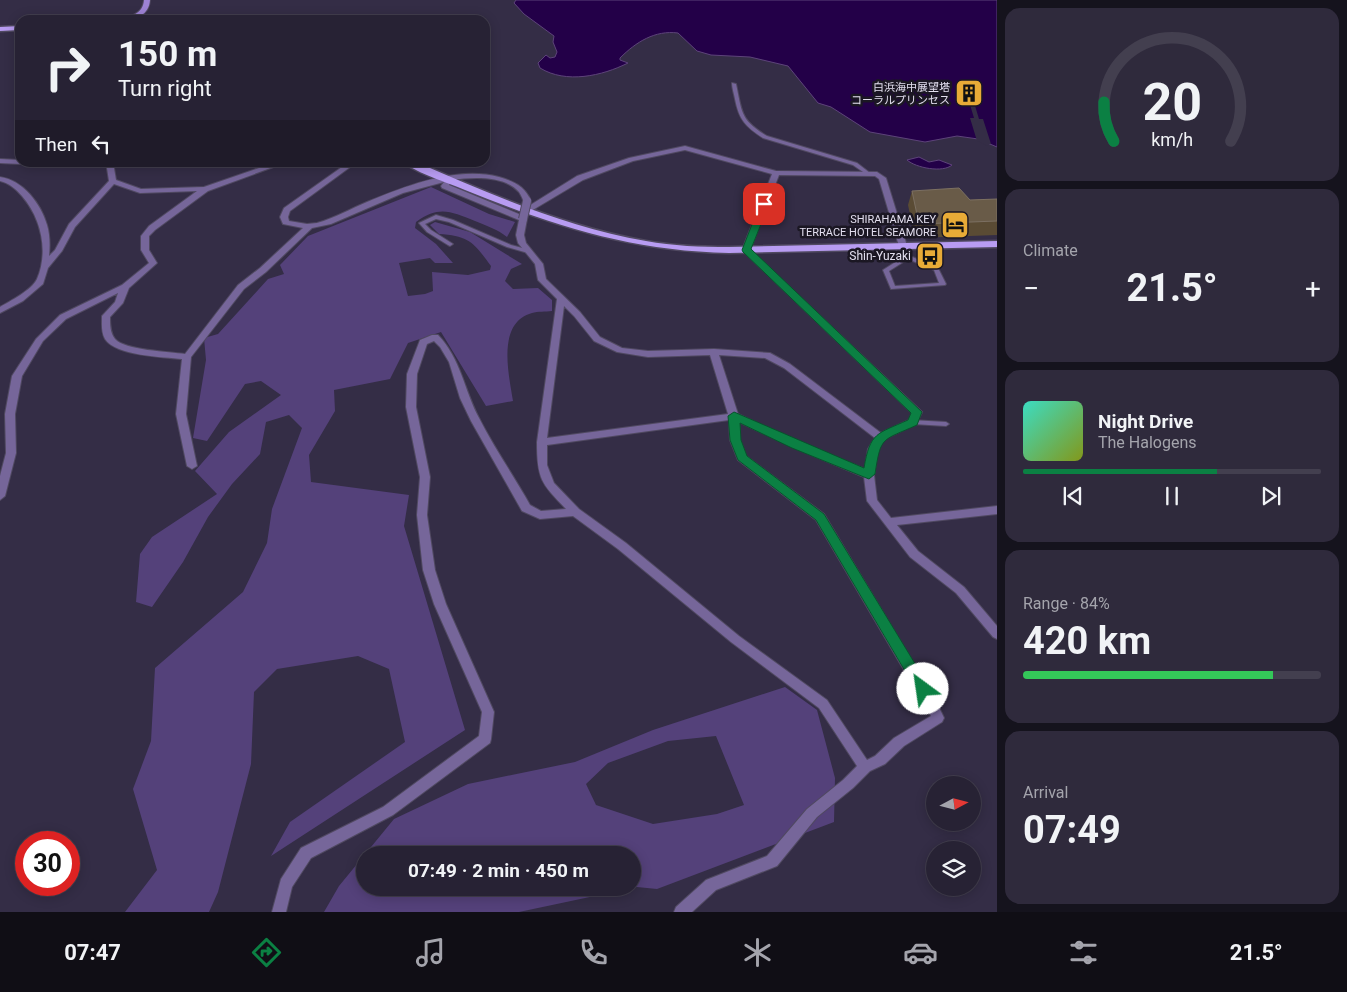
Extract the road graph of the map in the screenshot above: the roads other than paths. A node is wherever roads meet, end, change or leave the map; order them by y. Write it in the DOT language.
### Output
graph roads {
  1 [pos="147,0"];
  2 [pos="141,15"];
  3 [pos="15,28"];
  4 [pos="0,29"];
  5 [pos="734,84"];
  6 [pos="0,161"];
  7 [pos="15,162"];
  8 [pos="111,167"];
  9 [pos="269,167"];
  10 [pos="347,167"];
  11 [pos="418,167"];
  12 [pos="776,173"];
  13 [pos="868,173"];
  14 [pos="0,179"];
  15 [pos="446,179"];
  16 [pos="114,181"];
  17 [pos="204,189"];
  18 [pos="527,205"];
  19 [pos="523,219"];
  20 [pos="309,227"];
  21 [pos="450,244"];
  22 [pos="997,244"];
  23 [pos="903,246"];
  24 [pos="746,250"];
  25 [pos="528,251"];
  26 [pos="908,257"];
  27 [pos="44,267"];
  28 [pos="125,287"];
  29 [pos="560,300"];
  30 [pos="0,310"];
  31 [pos="714,352"];
  32 [pos="188,357"];
  33 [pos="734,416"];
  34 [pos="913,422"];
  35 [pos="946,424"];
  36 [pos="880,437"];
  37 [pos="542,442"];
  38 [pos="192,466"];
  39 [pos="869,474"];
  40 [pos="0,496"];
  41 [pos="997,510"];
  42 [pos="575,512"];
  43 [pos="889,522"];
  44 [pos="997,634"];
  45 [pos="865,767"];
  46 [pos="279,912"];
  47 [pos="681,912"];
  1 -- 2 [label="street"];
  3 -- 4 [label="main road"];
  5 -- 13 [label="lane"];
  6 -- 7 [label="street"];
  8 -- 16 [label="street"];
  9 -- 17 [label="street"];
  10 -- 20 [label="street"];
  11 -- 15 [label="main road"];
  12 -- 13 [label="street"];
  12 -- 18 [label="street"];
  12 -- 24 [label="street"];
  13 -- 23 [label="street"];
  14 -- 27 [label="street"];
  15 -- 18 [label="main road"];
  15 -- 18 [label="street"];
  15 -- 19 [label="street"];
  15 -- 20 [label="street"];
  16 -- 17 [label="street"];
  16 -- 27 [label="street"];
  17 -- 28 [label="street"];
  18 -- 19 [label="street, bridge"];
  18 -- 24 [label="main road"];
  19 -- 25 [label="street"];
  20 -- 32 [label="street"];
  21 -- 25 [label="lane"];
  22 -- 23 [label="main road"];
  23 -- 24 [label="main road"];
  23 -- 26 [label="lane"];
  24 -- 34 [label="street"];
  25 -- 29 [label="street"];
  26 -- 26 [label="lane"];
  27 -- 30 [label="street"];
  28 -- 32 [label="street"];
  28 -- 40 [label="street"];
  29 -- 31 [label="street"];
  29 -- 37 [label="street"];
  31 -- 33 [label="street"];
  31 -- 36 [label="street"];
  32 -- 38 [label="street"];
  33 -- 37 [label="street"];
  33 -- 39 [label="street"];
  33 -- 45 [label="street"];
  34 -- 35 [label="lane"];
  34 -- 36 [label="street"];
  36 -- 39 [label="street"];
  37 -- 42 [label="street"];
  39 -- 43 [label="street"];
  41 -- 43 [label="street"];
  42 -- 45 [label="street"];
  42 -- 46 [label="street"];
  43 -- 44 [label="street"];
  45 -- 47 [label="street"];
}
